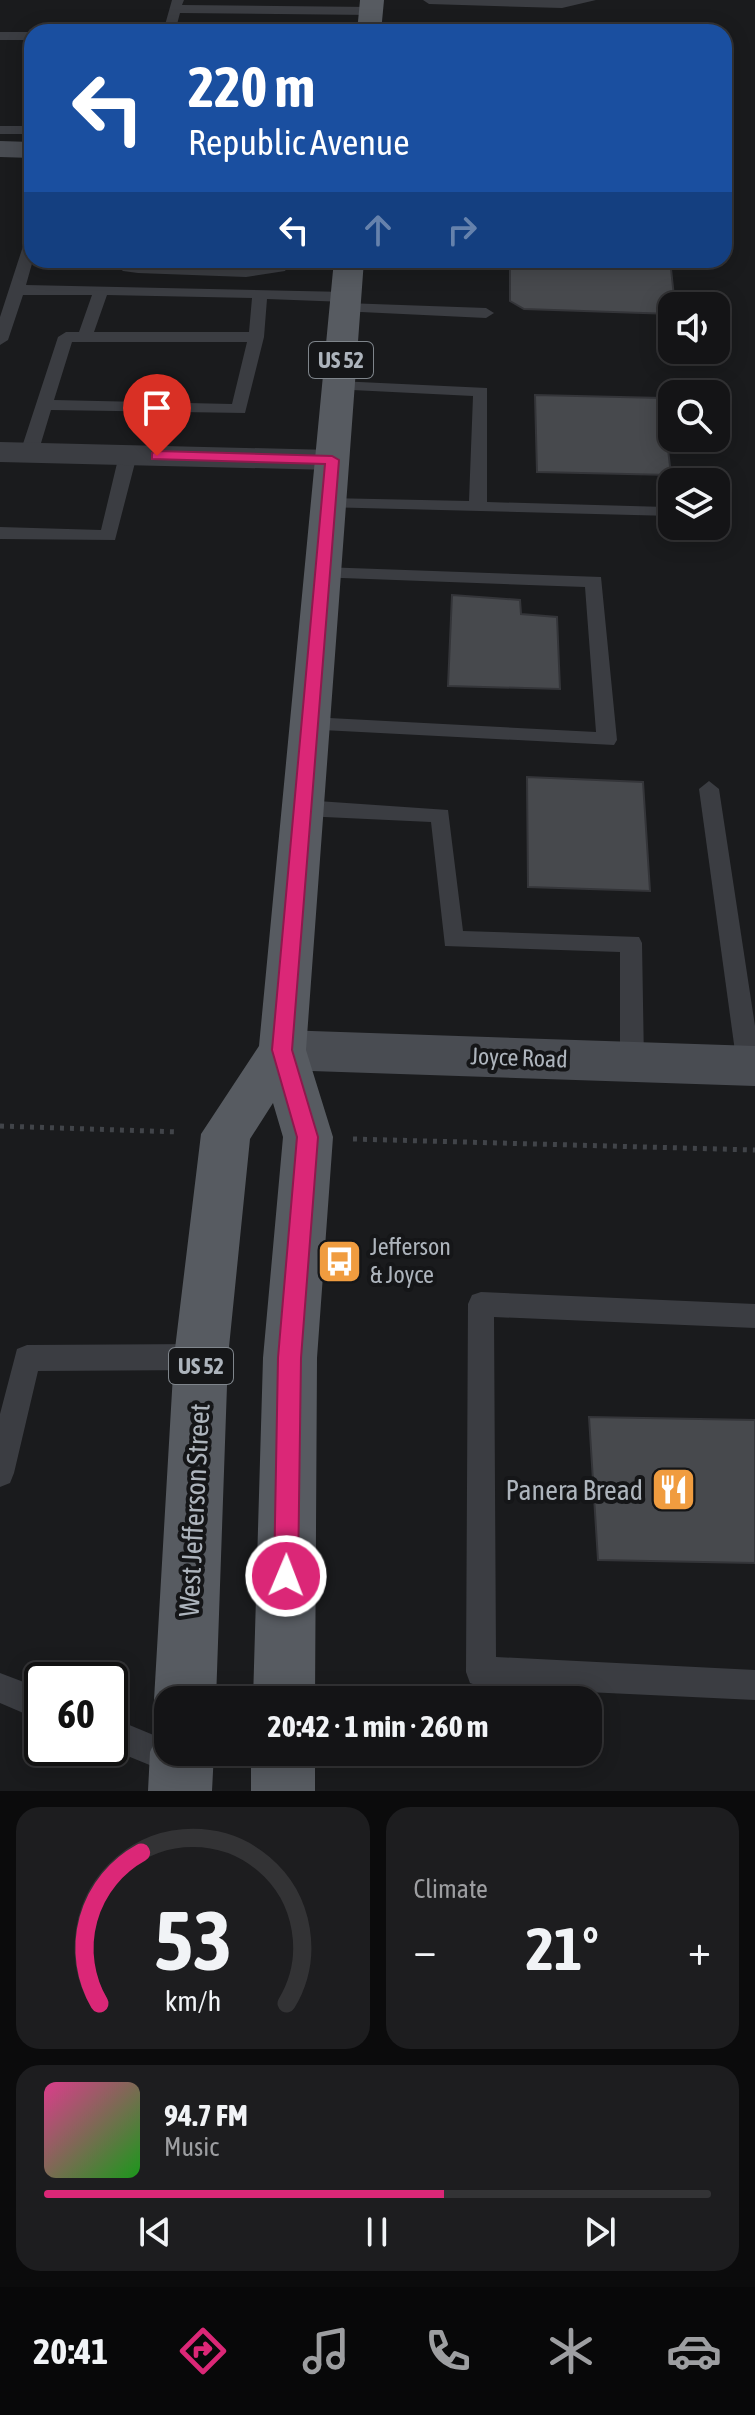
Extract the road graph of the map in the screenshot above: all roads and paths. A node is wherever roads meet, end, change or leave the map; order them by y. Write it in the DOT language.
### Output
graph roads {
  1 [pos="429,0"];
  2 [pos="590,0"];
  3 [pos="176,5"];
  4 [pos="370,19"];
  5 [pos="391,24"];
  6 [pos="0,36"];
  7 [pos="24,36"];
  8 [pos="0,130"];
  9 [pos="24,130"];
  10 [pos="0,149"];
  11 [pos="24,150"];
  12 [pos="24,267"];
  13 [pos="128,268"];
  14 [pos="273,268"];
  15 [pos="348,268"];
  16 [pos="17,290"];
  17 [pos="101,290"];
  18 [pos="260,294"];
  19 [pos="346,303"];
  20 [pos="486,313"];
  21 [pos="85,337"];
  22 [pos="256,337"];
  23 [pos="0,340"];
  24 [pos="338,386"];
  25 [pos="44,405"];
  26 [pos="15,452"];
  27 [pos="128,455"];
  28 [pos="332,460"];
  29 [pos="328,503"];
  30 [pos="478,507"];
  31 [pos="658,512"];
  32 [pos="0,533"];
  33 [pos="322,573"];
  34 [pos="310,724"];
  35 [pos="709,789"];
  36 [pos="303,808"];
  37 [pos="282,1050"];
  38 [pos="632,1062"];
  39 [pos="752,1066"];
  40 [pos="0,1126"];
  41 [pos="180,1132"];
  42 [pos="339,1139"];
  43 [pos="755,1150"];
  44 [pos="755,1316"];
  45 [pos="201,1357"];
  46 [pos="0,1473"];
  47 [pos="755,1685"];
  48 [pos="186,1686"];
  49 [pos="284,1686"];
  50 [pos="0,1688"];
  51 [pos="24,1698"];
  52 [pos="128,1742"];
  53 [pos="181,1768"];
  1 -- 2 [label="lane"];
  3 -- 4 [label="lane"];
  4 -- 5 [label="lane"];
  6 -- 7 [label="lane"];
  8 -- 9 [label="lane"];
  10 -- 11 [label="street"];
  12 -- 16 [label="lane"];
  13 -- 14 [label="lane"];
  15 -- 19 [label="main road, West Jefferson Street / US 52"];
  16 -- 17 [label="lane"];
  16 -- 23 [label="lane"];
  17 -- 18 [label="lane"];
  17 -- 21 [label="lane"];
  18 -- 19 [label="lane"];
  18 -- 22 [label="lane"];
  19 -- 20 [label="lane"];
  19 -- 24 [label="main road, West Jefferson Street / US 52"];
  21 -- 22 [label="lane"];
  21 -- 25 [label="lane"];
  22 -- 25 [label="lane"];
  24 -- 28 [label="main road, West Jefferson Street / US 52"];
  24 -- 30 [label="lane"];
  25 -- 26 [label="lane"];
  26 -- 27 [label="street"];
  27 -- 28 [label="street"];
  27 -- 32 [label="lane"];
  28 -- 29 [label="main road, West Jefferson Street / US 52"];
  29 -- 30 [label="lane"];
  29 -- 33 [label="main road, West Jefferson Street / US 52"];
  30 -- 31 [label="lane"];
  33 -- 34 [label="main road, West Jefferson Street / US 52"];
  33 -- 34 [label="lane"];
  34 -- 36 [label="main road, West Jefferson Street / US 52"];
  35 -- 39 [label="lane"];
  36 -- 37 [label="main road, West Jefferson Street / US 52"];
  36 -- 38 [label="lane"];
  37 -- 38 [label="street, Joyce Road"];
  37 -- 45 [label="main road, West Jefferson Street / US 52"];
  37 -- 49 [label="main road, West Jefferson Street / US 52"];
  38 -- 39 [label="street, Joyce Road"];
  40 -- 41 [label="path"];
  42 -- 43 [label="path"];
  44 -- 47 [label="lane"];
  45 -- 46 [label="lane"];
  45 -- 48 [label="main road, West Jefferson Street / US 52"];
  50 -- 51 [label="lane"];
  52 -- 53 [label="lane"];
}
